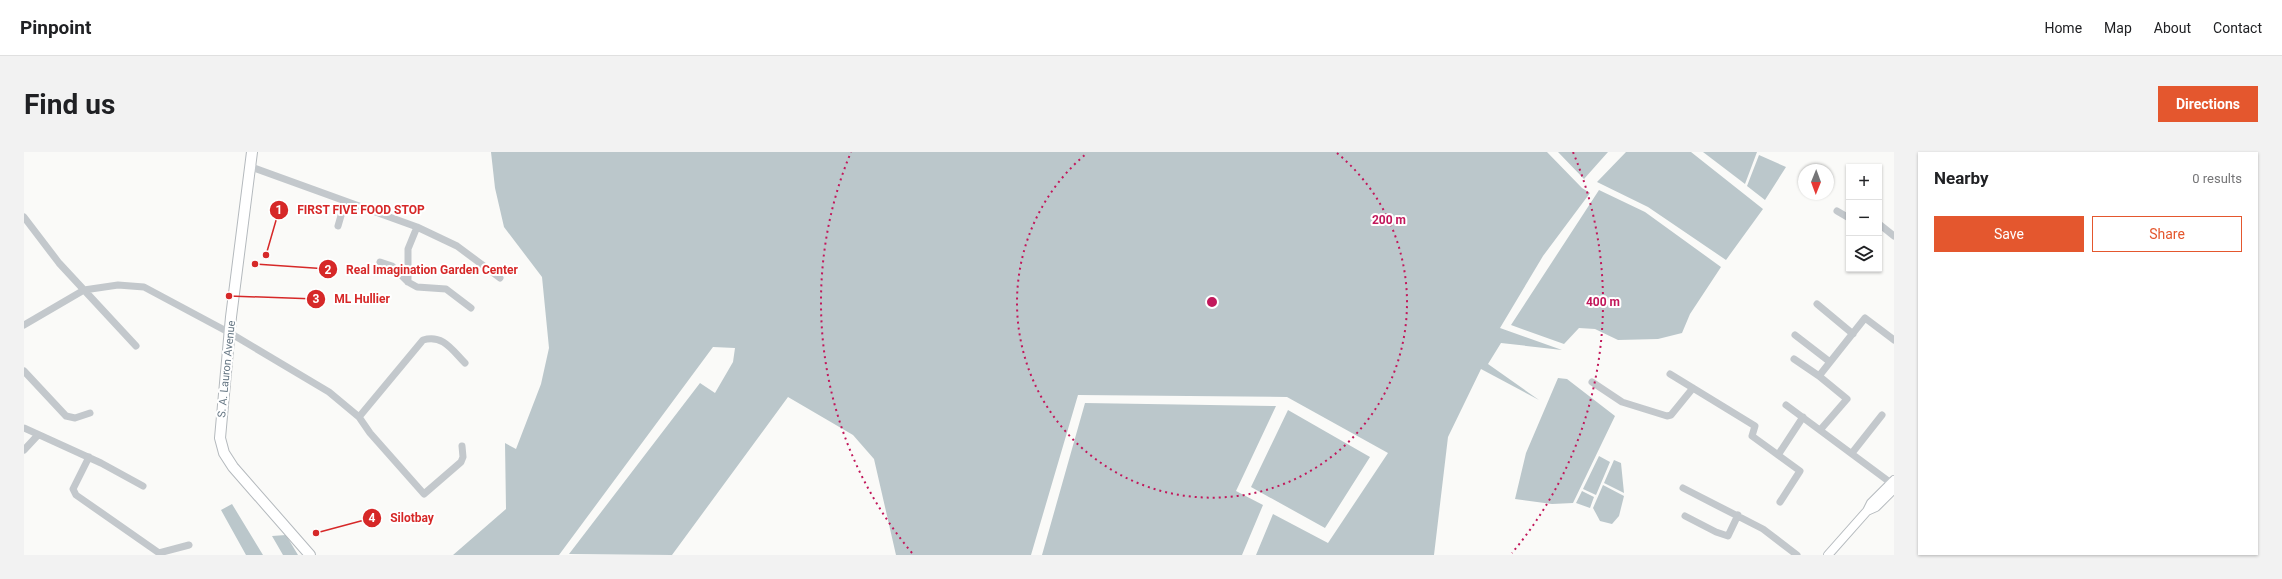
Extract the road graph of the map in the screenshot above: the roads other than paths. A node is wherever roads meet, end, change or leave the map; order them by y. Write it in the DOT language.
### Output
graph roads {
  1 [pos="252,152"];
  2 [pos="251,167"];
  3 [pos="345,202"];
  4 [pos="1837,211"];
  5 [pos="1846,216"];
  6 [pos="24,217"];
  7 [pos="338,226"];
  8 [pos="1882,226"];
  9 [pos="417,227"];
  10 [pos="1894,236"];
  11 [pos="380,262"];
  12 [pos="500,278"];
  13 [pos="408,282"];
  14 [pos="84,290"];
  15 [pos="1817,304"];
  16 [pos="471,308"];
  17 [pos="24,325"];
  18 [pos="230,333"];
  19 [pos="1853,334"];
  20 [pos="1795,335"];
  21 [pos="1894,340"];
  22 [pos="136,346"];
  23 [pos="1794,359"];
  24 [pos="1830,362"];
  25 [pos="465,363"];
  26 [pos="24,371"];
  27 [pos="1670,374"];
  28 [pos="1819,376"];
  29 [pos="1592,382"];
  30 [pos="1693,388"];
  31 [pos="1786,405"];
  32 [pos="90,413"];
  33 [pos="1882,415"];
  34 [pos="359,417"];
  35 [pos="1803,417"];
  36 [pos="24,428"];
  37 [pos="1821,429"];
  38 [pos="38,435"];
  39 [pos="462,446"];
  40 [pos="24,450"];
  41 [pos="1852,453"];
  42 [pos="1778,455"];
  43 [pos="89,457"];
  44 [pos="1893,484"];
  45 [pos="143,486"];
  46 [pos="1683,488"];
  47 [pos="1780,502"];
  48 [pos="1738,515"];
  49 [pos="1685,516"];
  50 [pos="189,545"];
  51 [pos="160,554"];
  52 [pos="310,555"];
  53 [pos="1797,555"];
  54 [pos="1828,555"];
  1 -- 2 [label="highway, S. A. Lauron Avenue"];
  2 -- 3 [label="street"];
  2 -- 18 [label="highway, S. A. Lauron Avenue"];
  3 -- 7 [label="street"];
  3 -- 9 [label="street"];
  4 -- 5 [label="street"];
  6 -- 14 [label="street"];
  8 -- 10 [label="street"];
  9 -- 12 [label="street"];
  9 -- 13 [label="street"];
  11 -- 13 [label="street"];
  13 -- 16 [label="street"];
  14 -- 17 [label="street"];
  14 -- 18 [label="street"];
  14 -- 22 [label="street"];
  15 -- 19 [label="street"];
  18 -- 34 [label="street"];
  18 -- 52 [label="highway, S. A. Lauron Avenue"];
  19 -- 21 [label="street"];
  19 -- 24 [label="street"];
  20 -- 24 [label="street"];
  23 -- 28 [label="street"];
  24 -- 28 [label="street"];
  25 -- 34 [label="street"];
  26 -- 32 [label="street"];
  27 -- 30 [label="street"];
  28 -- 37 [label="street"];
  29 -- 30 [label="street"];
  30 -- 42 [label="street"];
  31 -- 35 [label="street"];
  33 -- 41 [label="street"];
  34 -- 39 [label="street"];
  35 -- 37 [label="street"];
  35 -- 42 [label="street"];
  36 -- 38 [label="street"];
  37 -- 41 [label="street"];
  38 -- 40 [label="street"];
  38 -- 43 [label="street"];
  41 -- 44 [label="street"];
  42 -- 47 [label="street"];
  43 -- 45 [label="street"];
  43 -- 51 [label="street"];
  44 -- 54 [label="main road"];
  46 -- 48 [label="street"];
  48 -- 49 [label="street"];
  48 -- 53 [label="street"];
  50 -- 51 [label="street"];
}
